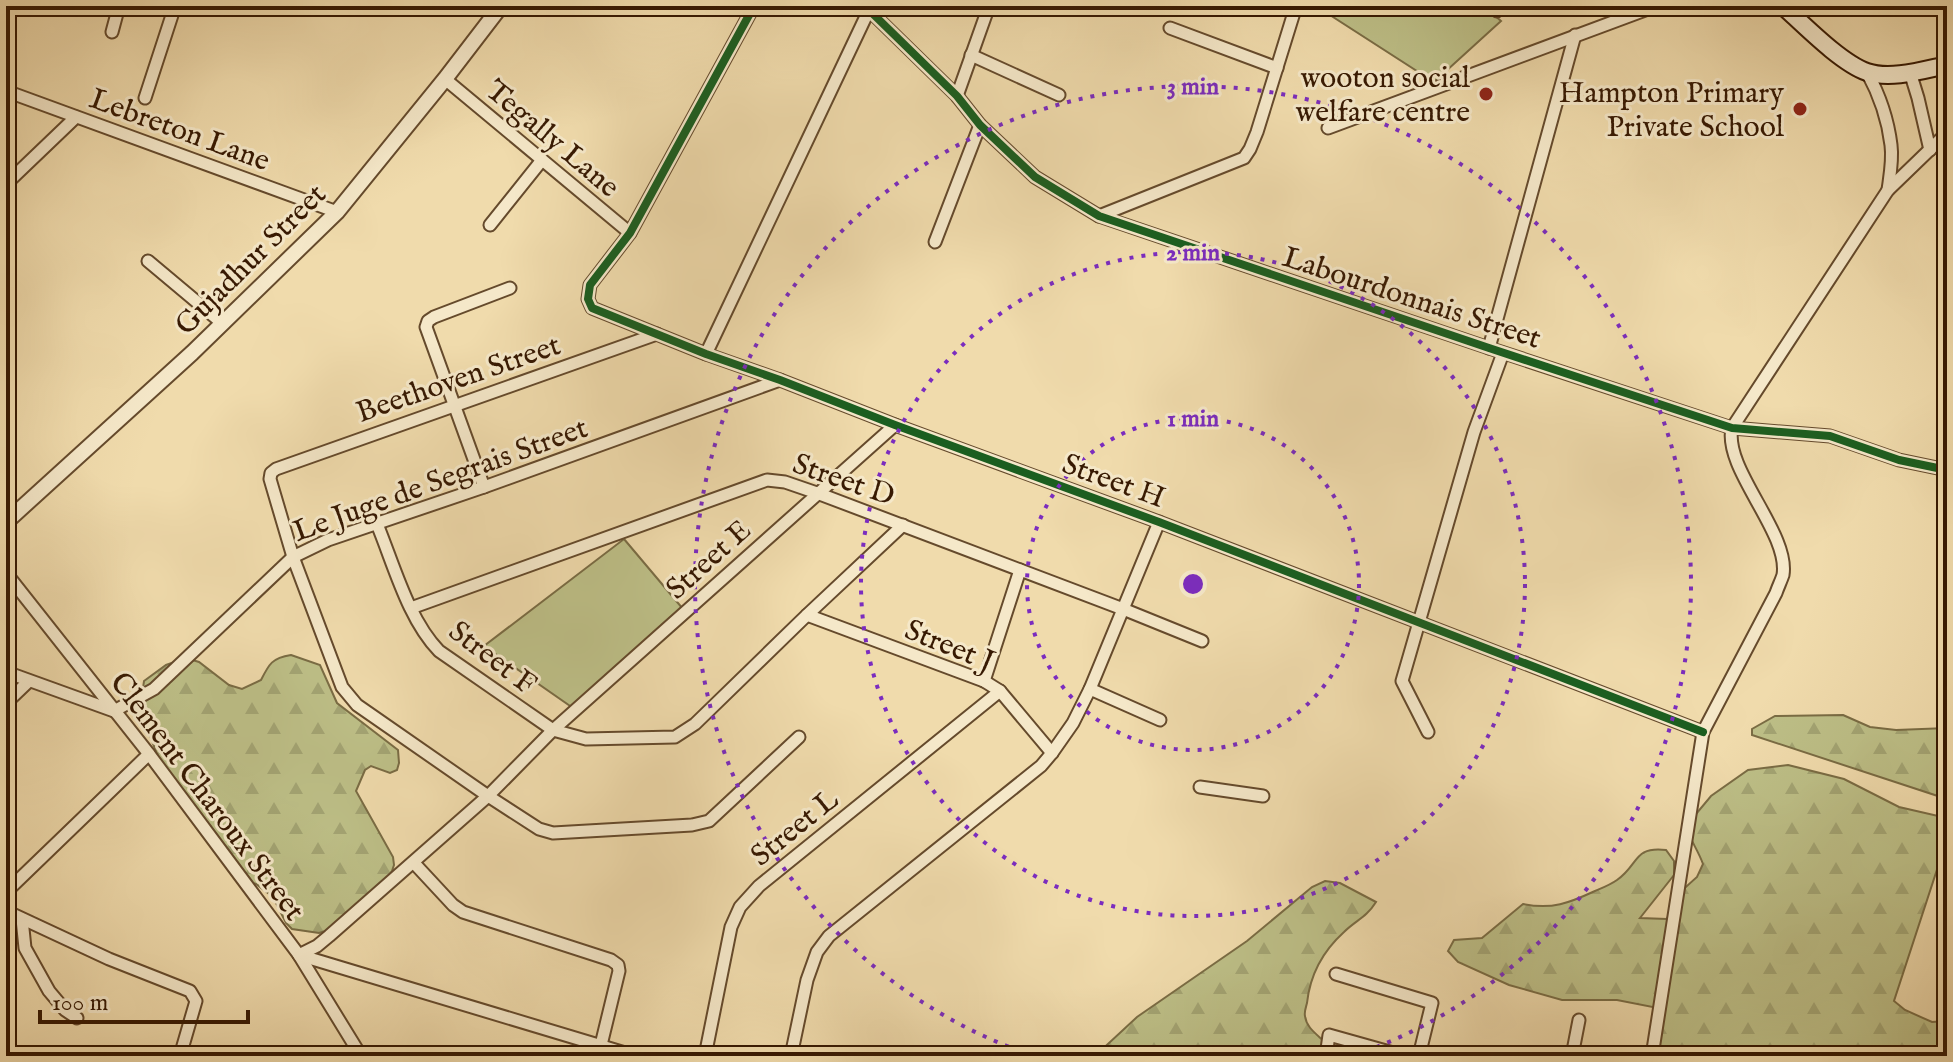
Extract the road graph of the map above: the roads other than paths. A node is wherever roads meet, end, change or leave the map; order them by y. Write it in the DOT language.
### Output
graph roads {
  1 [pos="119,6"];
  2 [pos="175,6"];
  3 [pos="501,6"];
  4 [pos="754,6"];
  5 [pos="850,6"];
  6 [pos="989,6"];
  7 [pos="1296,6"];
  8 [pos="1656,6"];
  9 [pos="1783,6"];
  10 [pos="870,8"];
  11 [pos="1170,28"];
  12 [pos="112,32"];
  13 [pos="1575,35"];
  14 [pos="971,55"];
  15 [pos="1947,65"];
  16 [pos="1277,68"];
  17 [pos="1867,72"];
  18 [pos="1910,72"];
  19 [pos="445,79"];
  20 [pos="6,91"];
  21 [pos="1059,95"];
  22 [pos="957,96"];
  23 [pos="145,98"];
  24 [pos="76,117"];
  25 [pos="980,125"];
  26 [pos="1328,128"];
  27 [pos="1947,133"];
  28 [pos="1930,150"];
  29 [pos="542,160"];
  30 [pos="6,184"];
  31 [pos="1888,190"];
  32 [pos="337,212"];
  33 [pos="1099,216"];
  34 [pos="490,225"];
  35 [pos="630,233"];
  36 [pos="935,242"];
  37 [pos="148,261"];
  38 [pos="510,288"];
  39 [pos="222,323"];
  40 [pos="657,334"];
  41 [pos="1489,348"];
  42 [pos="1503,353"];
  43 [pos="706,354"];
  44 [pos="780,380"];
  45 [pos="454,405"];
  46 [pos="895,425"];
  47 [pos="1732,428"];
  48 [pos="1947,470"];
  49 [pos="484,487"];
  50 [pos="817,493"];
  51 [pos="6,522"];
  52 [pos="1159,522"];
  53 [pos="377,524"];
  54 [pos="903,525"];
  55 [pos="293,557"];
  56 [pos="1020,570"];
  57 [pos="6,573"];
  58 [pos="411,608"];
  59 [pos="1123,609"];
  60 [pos="807,615"];
  61 [pos="1420,623"];
  62 [pos="1202,641"];
  63 [pos="6,672"];
  64 [pos="29,681"];
  65 [pos="984,681"];
  66 [pos="1090,689"];
  67 [pos="1000,691"];
  68 [pos="6,703"];
  69 [pos="114,711"];
  70 [pos="1160,720"];
  71 [pos="553,730"];
  72 [pos="1428,732"];
  73 [pos="1703,732"];
  74 [pos="799,737"];
  75 [pos="1052,753"];
  76 [pos="149,754"];
  77 [pos="1200,787"];
  78 [pos="488,796"];
  79 [pos="1263,796"];
  80 [pos="414,863"];
  81 [pos="6,892"];
  82 [pos="6,911"];
  83 [pos="22,919"];
  84 [pos="299,955"];
  85 [pos="1336,974"];
  86 [pos="77,1018"];
  87 [pos="1579,1020"];
  88 [pos="601,1045"];
  89 [pos="180,1056"];
  90 [pos="361,1056"];
  91 [pos="635,1056"];
  92 [pos="705,1056"];
  93 [pos="791,1056"];
  94 [pos="1326,1056"];
  95 [pos="1404,1056"];
  96 [pos="1419,1056"];
  97 [pos="1572,1056"];
  98 [pos="1652,1056"];
  1 -- 12 [label="street"];
  2 -- 23 [label="street"];
  3 -- 19 [label="street, Gujadhur Street"];
  4 -- 35 [label="street"];
  5 -- 10 [label="street"];
  6 -- 14 [label="street"];
  7 -- 16 [label="street"];
  8 -- 13 [label="street"];
  9 -- 17 [label="main road"];
  10 -- 22 [label="street, Labourdonnais Street"];
  10 -- 43 [label="street"];
  11 -- 16 [label="street"];
  13 -- 26 [label="street"];
  13 -- 41 [label="street"];
  14 -- 21 [label="street"];
  14 -- 22 [label="street"];
  15 -- 18 [label="main road"];
  16 -- 33 [label="street"];
  17 -- 18 [label="main road"];
  17 -- 31 [label="street"];
  18 -- 28 [label="street"];
  19 -- 29 [label="street, Tegally Lane"];
  19 -- 32 [label="street, Gujadhur Street"];
  20 -- 24 [label="street, Lebreton Lane"];
  22 -- 25 [label="street, Labourdonnais Street"];
  24 -- 30 [label="street"];
  24 -- 32 [label="street, Lebreton Lane"];
  25 -- 33 [label="street, Labourdonnais Street"];
  25 -- 36 [label="street"];
  27 -- 28 [label="street"];
  28 -- 31 [label="street"];
  29 -- 34 [label="street"];
  29 -- 35 [label="street, Tegally Lane"];
  31 -- 47 [label="street"];
  32 -- 39 [label="street, Gujadhur Street"];
  33 -- 41 [label="street, Labourdonnais Street"];
  35 -- 40 [label="street, Street H"];
  37 -- 39 [label="street"];
  38 -- 45 [label="street"];
  39 -- 51 [label="street, Gujadhur Street"];
  40 -- 43 [label="street, Street H"];
  40 -- 45 [label="street, Beethoven Street"];
  41 -- 42 [label="street, Labourdonnais Street"];
  42 -- 47 [label="street, Labourdonnais Street"];
  42 -- 61 [label="street"];
  43 -- 44 [label="street, Street H"];
  44 -- 46 [label="street, Street H"];
  44 -- 49 [label="street, Le Juge de Segrais Street"];
  45 -- 49 [label="street"];
  45 -- 55 [label="street, Beethoven Street"];
  46 -- 50 [label="street, Street E"];
  46 -- 52 [label="street, Street H"];
  47 -- 48 [label="street, Labourdonnais Street"];
  47 -- 73 [label="street"];
  49 -- 53 [label="street, Le Juge de Segrais Street"];
  50 -- 54 [label="street, Street D"];
  50 -- 58 [label="street, Street D"];
  50 -- 71 [label="street, Street E"];
  52 -- 59 [label="street"];
  52 -- 61 [label="street, Street H"];
  53 -- 55 [label="street, Le Juge de Segrais Street"];
  53 -- 58 [label="street, Street F"];
  54 -- 56 [label="street, Street D"];
  54 -- 60 [label="street"];
  55 -- 69 [label="street, Le Juge de Segrais Street"];
  55 -- 78 [label="street"];
  56 -- 59 [label="street, Street D"];
  56 -- 65 [label="street"];
  57 -- 69 [label="street, Clement Charoux Street"];
  58 -- 71 [label="street, Street F"];
  59 -- 62 [label="street, Street D"];
  59 -- 66 [label="street"];
  60 -- 65 [label="street, Street J"];
  60 -- 71 [label="street"];
  61 -- 72 [label="street"];
  61 -- 73 [label="street, Street H"];
  63 -- 64 [label="street"];
  64 -- 68 [label="street"];
  64 -- 69 [label="street"];
  65 -- 67 [label="street, Street J"];
  66 -- 70 [label="street"];
  66 -- 75 [label="street"];
  67 -- 75 [label="street, Street J"];
  67 -- 92 [label="street, Street L"];
  69 -- 76 [label="street, Clement Charoux Street"];
  71 -- 78 [label="street, Street E"];
  73 -- 98 [label="street"];
  74 -- 78 [label="street"];
  75 -- 93 [label="street"];
  76 -- 81 [label="street"];
  76 -- 84 [label="street, Clement Charoux Street"];
  77 -- 79 [label="street"];
  78 -- 80 [label="street, Street E"];
  80 -- 84 [label="street, Street E"];
  80 -- 88 [label="street"];
  82 -- 83 [label="street"];
  83 -- 86 [label="street"];
  83 -- 89 [label="street"];
  84 -- 88 [label="street"];
  84 -- 90 [label="street, Clement Charoux Street"];
  85 -- 96 [label="street"];
  87 -- 97 [label="street"];
  88 -- 91 [label="street"];
  94 -- 95 [label="street"];
}
